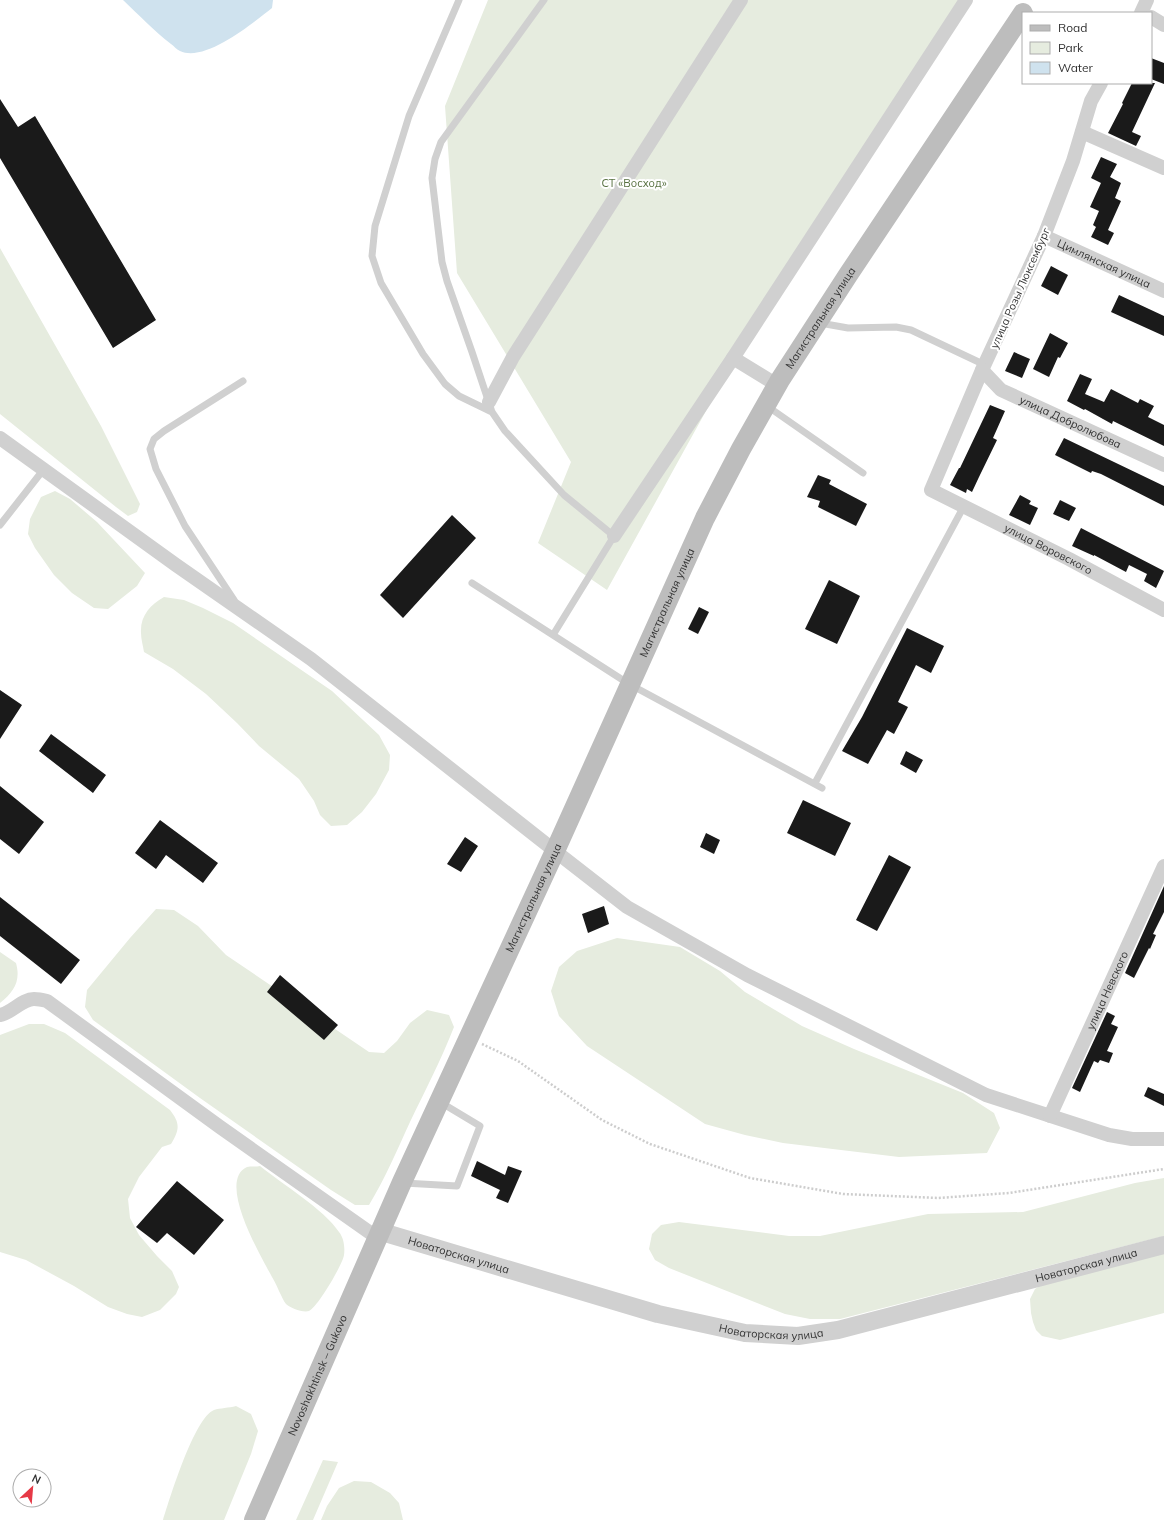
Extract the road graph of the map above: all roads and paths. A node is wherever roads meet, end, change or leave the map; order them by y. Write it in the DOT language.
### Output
graph roads {
  1 [pos="459,0"];
  2 [pos="544,0"];
  3 [pos="741,0"];
  4 [pos="966,0"];
  5 [pos="1032,0"];
  6 [pos="1024,12"];
  7 [pos="1022,15"];
  8 [pos="1152,16"];
  9 [pos="1164,25"];
  10 [pos="1100,84"];
  11 [pos="1082,132"];
  12 [pos="1164,168"];
  13 [pos="1044,236"];
  14 [pos="1164,291"];
  15 [pos="817,323"];
  16 [pos="733,358"];
  17 [pos="983,368"];
  18 [pos="244,381"];
  19 [pos="777,385"];
  20 [pos="766,405"];
  21 [pos="490,407"];
  22 [pos="0,438"];
  23 [pos="1164,465"];
  24 [pos="44,469"];
  25 [pos="863,473"];
  26 [pos="932,490"];
  27 [pos="964,506"];
  28 [pos="0,525"];
  29 [pos="614,536"];
  30 [pos="472,583"];
  31 [pos="239,609"];
  32 [pos="1164,610"];
  33 [pos="553,635"];
  34 [pos="629,684"];
  35 [pos="815,783"];
  36 [pos="822,788"];
  37 [pos="555,851"];
  38 [pos="1164,866"];
  39 [pos="0,1015"];
  40 [pos="469,1038"];
  41 [pos="440,1102"];
  42 [pos="1050,1116"];
  43 [pos="1164,1139"];
  44 [pos="1164,1169"];
  45 [pos="402,1182"];
  46 [pos="380,1235"];
  47 [pos="1164,1245"];
  48 [pos="254,1520"];
  1 -- 21 [label="lane"];
  2 -- 21 [label="lane"];
  3 -- 21 [label="street"];
  4 -- 16 [label="street"];
  5 -- 6 [label="main road, Магистральная улица"];
  7 -- 15 [label="main road, Магистральная улица"];
  8 -- 9 [label="street"];
  10 -- 11 [label="street, улица Розы Люксембург"];
  11 -- 12 [label="street"];
  11 -- 13 [label="street, улица Розы Люксембург"];
  13 -- 14 [label="street, Цимлянская улица"];
  13 -- 17 [label="street, улица Розы Люксембург"];
  15 -- 17 [label="lane"];
  15 -- 19 [label="main road, Магистральная улица"];
  16 -- 19 [label="street"];
  16 -- 29 [label="street"];
  17 -- 23 [label="street, улица Добролюбова"];
  17 -- 26 [label="street, улица Розы Люксембург"];
  18 -- 31 [label="lane"];
  19 -- 20 [label="main road, Магистральная улица"];
  20 -- 25 [label="lane"];
  20 -- 34 [label="main road, Магистральная улица"];
  21 -- 29 [label="lane"];
  22 -- 24 [label="street"];
  24 -- 28 [label="lane"];
  24 -- 31 [label="street"];
  26 -- 27 [label="street, улица Воровского"];
  27 -- 32 [label="street, улица Воровского"];
  27 -- 35 [label="lane"];
  29 -- 33 [label="lane"];
  30 -- 33 [label="lane"];
  31 -- 37 [label="street"];
  33 -- 34 [label="lane"];
  34 -- 35 [label="lane"];
  34 -- 37 [label="main road, Магистральная улица"];
  35 -- 36 [label="lane"];
  37 -- 40 [label="main road, Магистральная улица"];
  37 -- 42 [label="street"];
  38 -- 42 [label="street, улица Невского"];
  39 -- 46 [label="street"];
  40 -- 41 [label="main road, Магистральная улица"];
  40 -- 44 [label="path"];
  41 -- 45 [label="main road, Магистральная улица"];
  41 -- 45 [label="lane"];
  42 -- 43 [label="street"];
  45 -- 46 [label="main road, Магистральная улица"];
  46 -- 47 [label="street, Новаторская улица"];
  46 -- 48 [label="main road, Novoshakhtinsk – Gukovo"];
}
